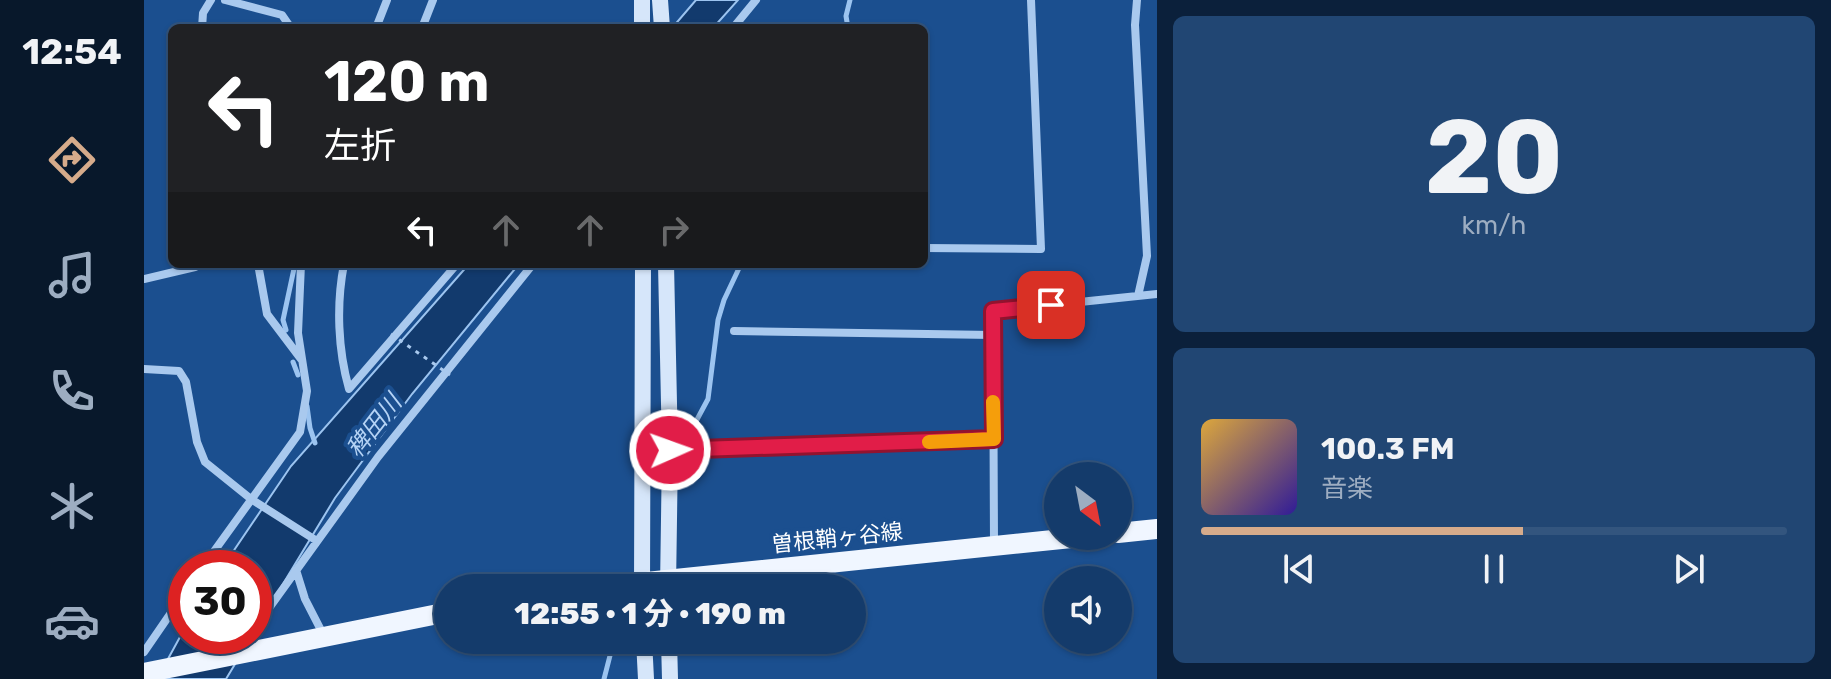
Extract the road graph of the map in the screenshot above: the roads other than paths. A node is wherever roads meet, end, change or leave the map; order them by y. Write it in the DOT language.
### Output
graph roads {
  1 [pos="211,0"];
  2 [pos="225,0"];
  3 [pos="387,0"];
  4 [pos="433,0"];
  5 [pos="642,0"];
  6 [pos="756,0"];
  7 [pos="1031,0"];
  8 [pos="1137,0"];
  9 [pos="664,2"];
  10 [pos="202,24"];
  11 [pos="288,24"];
  12 [pos="378,24"];
  13 [pos="424,24"];
  14 [pos="642,24"];
  15 [pos="662,24"];
  16 [pos="736,24"];
  17 [pos="928,248"];
  18 [pos="191,268"];
  19 [pos="259,268"];
  20 [pos="301,268"];
  21 [pos="343,268"];
  22 [pos="454,268"];
  23 [pos="530,268"];
  24 [pos="643,268"];
  25 [pos="666,268"];
  26 [pos="144,279"];
  27 [pos="1157,294"];
  28 [pos="1138,296"];
  29 [pos="734,331"];
  30 [pos="993,335"];
  31 [pos="302,361"];
  32 [pos="144,369"];
  33 [pos="994,439"];
  34 [pos="670,450"];
  35 [pos="254,501"];
  36 [pos="1157,529"];
  37 [pos="1132,532"];
  38 [pos="317,541"];
  39 [pos="1044,541"];
  40 [pos="994,546"];
  41 [pos="216,550"];
  42 [pos="296,570"];
  43 [pos="642,574"];
  44 [pos="668,574"];
  45 [pos="754,574"];
  46 [pos="272,604"];
  47 [pos="434,615"];
  48 [pos="168,617"];
  49 [pos="324,637"];
  50 [pos="272,648"];
  51 [pos="144,652"];
  52 [pos="246,654"];
  53 [pos="645,654"];
  54 [pos="669,654"];
  55 [pos="144,673"];
  56 [pos="646,679"];
  57 [pos="670,679"];
  1 -- 10 [label="street"];
  2 -- 11 [label="street"];
  3 -- 12 [label="street"];
  4 -- 13 [label="street"];
  5 -- 14 [label="street"];
  6 -- 16 [label="street"];
  7 -- 17 [label="street"];
  8 -- 28 [label="street"];
  9 -- 15 [label="street"];
  18 -- 26 [label="street"];
  19 -- 31 [label="street"];
  20 -- 31 [label="street"];
  21 -- 22 [label="street"];
  23 -- 38 [label="street"];
  24 -- 43 [label="street"];
  25 -- 34 [label="street"];
  27 -- 28 [label="street"];
  28 -- 30 [label="street"];
  29 -- 30 [label="street"];
  30 -- 33 [label="street"];
  31 -- 35 [label="street"];
  32 -- 35 [label="street"];
  33 -- 34 [label="street"];
  33 -- 40 [label="street"];
  34 -- 44 [label="street"];
  35 -- 38 [label="street"];
  35 -- 41 [label="street"];
  36 -- 37 [label="main road"];
  38 -- 42 [label="street"];
  39 -- 40 [label="main road, 曽根鞘ヶ谷線"];
  40 -- 45 [label="main road, 曽根鞘ヶ谷線"];
  42 -- 46 [label="street"];
  42 -- 49 [label="street"];
  47 -- 49 [label="main road"];
  48 -- 51 [label="street"];
  49 -- 50 [label="main road"];
  52 -- 55 [label="main road"];
  53 -- 56 [label="street"];
  54 -- 57 [label="street"];
}
